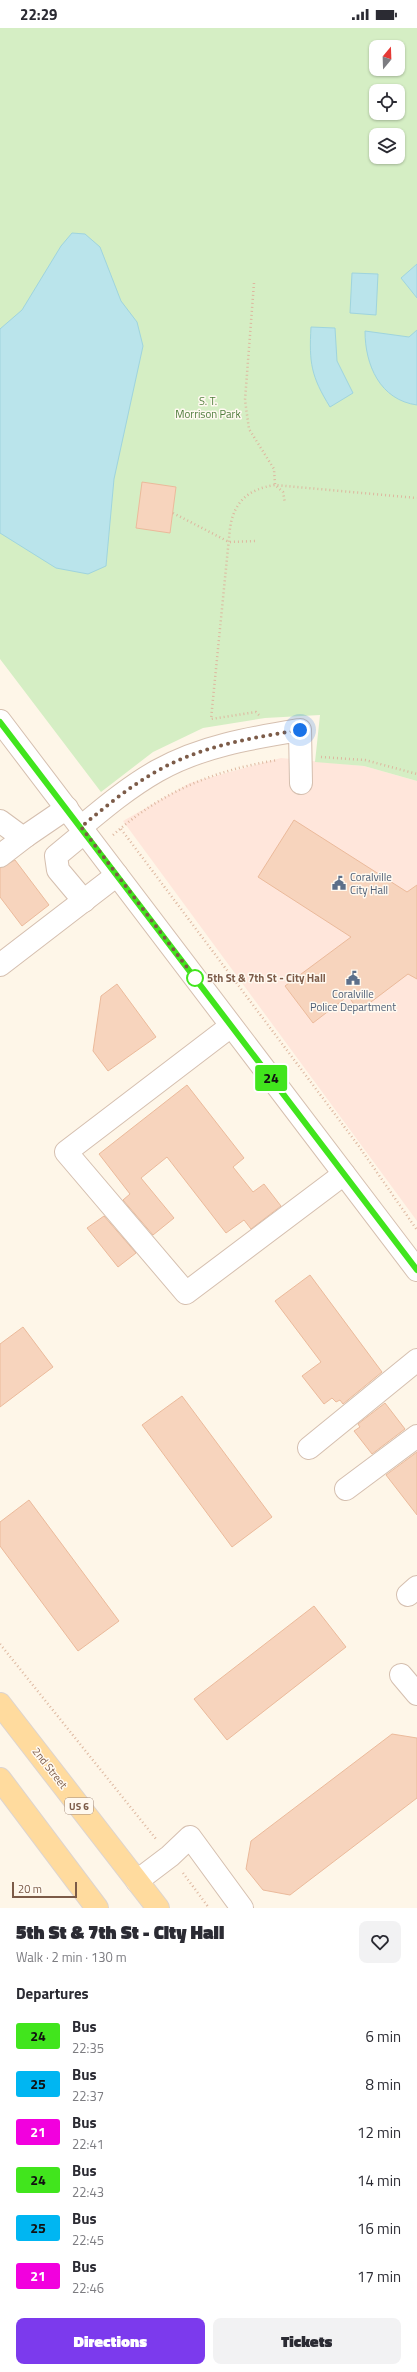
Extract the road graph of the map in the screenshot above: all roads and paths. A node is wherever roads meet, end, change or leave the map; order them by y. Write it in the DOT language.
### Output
graph roads {
  1 [pos="254,283"];
  2 [pos="276,485"];
  3 [pos="417,498"];
  4 [pos="285,503"];
  5 [pos="173,513"];
  6 [pos="229,542"];
  7 [pos="257,542"];
  8 [pos="259,719"];
  9 [pos="3,733"];
  10 [pos="315,757"];
  11 [pos="284,759"];
  12 [pos="417,774"];
  13 [pos="301,783"];
  14 [pos="67,808"];
  15 [pos="0,821"];
  16 [pos="120,828"];
  17 [pos="83,830"];
  18 [pos="26,836"];
  19 [pos="110,838"];
  20 [pos="0,856"];
  21 [pos="117,875"];
  22 [pos="84,901"];
  23 [pos="0,965"];
  24 [pos="231,1026"];
  25 [pos="344,1174"];
  26 [pos="417,1230"];
  27 [pos="417,1270"];
  28 [pos="417,1360"];
  29 [pos="417,1436"];
  30 [pos="309,1448"];
  31 [pos="346,1489"];
  32 [pos="0,1644"];
  33 [pos="401,1675"];
  34 [pos="417,1694"];
  35 [pos="0,1704"];
  36 [pos="0,1779"];
  37 [pos="170,1856"];
  38 [pos="137,1880"];
  39 [pos="97,1908"];
  40 [pos="158,1908"];
  41 [pos="209,1908"];
  42 [pos="242,1908"];
  1 -- 2 [label="path"];
  2 -- 3 [label="path"];
  2 -- 4 [label="path"];
  2 -- 6 [label="path"];
  5 -- 6 [label="path"];
  6 -- 7 [label="path"];
  6 -- 8 [label="path"];
  9 -- 14 [label="street"];
  10 -- 12 [label="path"];
  11 -- 16 [label="path"];
  13 -- 17 [label="street"];
  14 -- 17 [label="street"];
  14 -- 18 [label="street"];
  15 -- 18 [label="street"];
  16 -- 19 [label="path"];
  16 -- 26 [label="path"];
  17 -- 21 [label="street"];
  17 -- 22 [label="street"];
  18 -- 20 [label="street"];
  21 -- 22 [label="street"];
  21 -- 24 [label="street"];
  22 -- 23 [label="street"];
  24 -- 25 [label="street"];
  24 -- 25 [label="street"];
  25 -- 27 [label="street"];
  28 -- 30 [label="street"];
  29 -- 31 [label="street"];
  32 -- 37 [label="path"];
  33 -- 34 [label="street"];
  35 -- 38 [label="main road, 2nd Street / US 6"];
  36 -- 39 [label="main road"];
  37 -- 38 [label="street"];
  37 -- 41 [label="path"];
  37 -- 42 [label="street"];
  38 -- 40 [label="main road, 2nd Street / US 6"];
}
